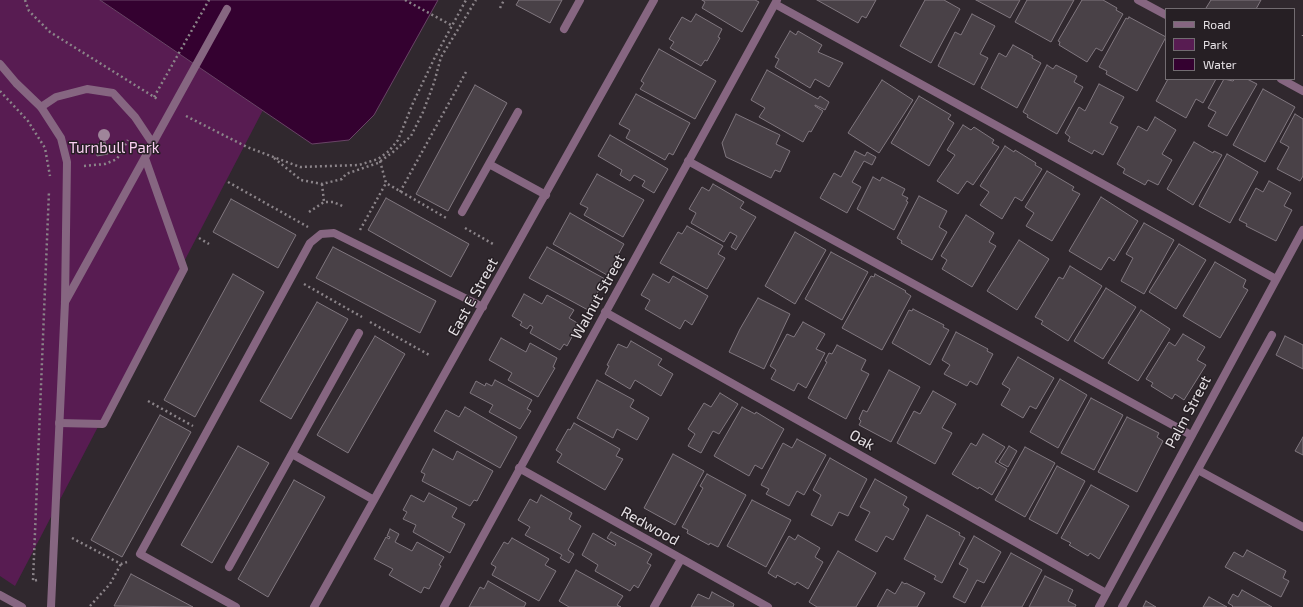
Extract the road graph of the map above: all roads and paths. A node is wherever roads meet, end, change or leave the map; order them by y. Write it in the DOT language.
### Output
graph roads {
  1 [pos="25,0"];
  2 [pos="209,0"];
  3 [pos="405,0"];
  4 [pos="466,0"];
  5 [pos="476,0"];
  6 [pos="504,0"];
  7 [pos="580,0"];
  8 [pos="654,0"];
  9 [pos="1138,0"];
  10 [pos="776,2"];
  11 [pos="500,8"];
  12 [pos="227,9"];
  13 [pos="1165,14"];
  14 [pos="452,25"];
  15 [pos="564,29"];
  16 [pos="0,64"];
  17 [pos="466,72"];
  18 [pos="1283,80"];
  19 [pos="0,91"];
  20 [pos="1303,91"];
  21 [pos="41,107"];
  22 [pos="518,112"];
  23 [pos="185,115"];
  24 [pos="128,140"];
  25 [pos="153,144"];
  26 [pos="271,156"];
  27 [pos="145,158"];
  28 [pos="379,160"];
  29 [pos="688,161"];
  30 [pos="489,164"];
  31 [pos="84,166"];
  32 [pos="50,176"];
  33 [pos="228,182"];
  34 [pos="386,183"];
  35 [pos="50,184"];
  36 [pos="322,184"];
  37 [pos="400,192"];
  38 [pos="546,196"];
  39 [pos="324,202"];
  40 [pos="345,207"];
  41 [pos="310,212"];
  42 [pos="462,212"];
  43 [pos="453,221"];
  44 [pos="460,225"];
  45 [pos="309,229"];
  46 [pos="360,230"];
  47 [pos="1303,230"];
  48 [pos="198,238"];
  49 [pos="209,244"];
  50 [pos="493,244"];
  51 [pos="1276,279"];
  52 [pos="65,302"];
  53 [pos="483,307"];
  54 [pos="605,312"];
  55 [pos="359,333"];
  56 [pos="1272,336"];
  57 [pos="148,401"];
  58 [pos="59,423"];
  59 [pos="195,427"];
  60 [pos="1192,435"];
  61 [pos="292,454"];
  62 [pos="519,468"];
  63 [pos="1198,470"];
  64 [pos="374,500"];
  65 [pos="1303,527"];
  66 [pos="72,538"];
  67 [pos="681,559"];
  68 [pos="127,562"];
  69 [pos="121,564"];
  70 [pos="229,567"];
  71 [pos="33,581"];
  72 [pos="1106,593"];
  73 [pos="0,595"];
  74 [pos="90,606"];
  75 [pos="22,607"];
  76 [pos="51,607"];
  77 [pos="236,607"];
  78 [pos="314,607"];
  79 [pos="444,607"];
  80 [pos="654,607"];
  81 [pos="768,607"];
  82 [pos="1099,607"];
  83 [pos="1122,607"];
  1 -- 2 [label="path"];
  3 -- 14 [label="path"];
  4 -- 14 [label="path"];
  5 -- 28 [label="path"];
  6 -- 11 [label="path"];
  7 -- 15 [label="street"];
  8 -- 38 [label="street, East E Street"];
  9 -- 13 [label="street"];
  10 -- 29 [label="street, Walnut Street"];
  10 -- 51 [label="street"];
  12 -- 25 [label="street"];
  14 -- 28 [label="path"];
  16 -- 21 [label="street"];
  17 -- 37 [label="path"];
  18 -- 20 [label="street"];
  19 -- 32 [label="path"];
  21 -- 25 [label="street"];
  21 -- 52 [label="street"];
  22 -- 30 [label="street"];
  23 -- 26 [label="path"];
  24 -- 31 [label="path"];
  25 -- 27 [label="street"];
  26 -- 28 [label="path"];
  26 -- 36 [label="path"];
  27 -- 52 [label="street"];
  27 -- 58 [label="street"];
  28 -- 34 [label="path"];
  28 -- 36 [label="path"];
  29 -- 54 [label="street, Walnut Street"];
  29 -- 60 [label="street"];
  30 -- 38 [label="street"];
  30 -- 42 [label="street"];
  33 -- 45 [label="path"];
  34 -- 37 [label="path"];
  34 -- 46 [label="path"];
  35 -- 71 [label="path"];
  36 -- 39 [label="path"];
  37 -- 43 [label="path"];
  38 -- 53 [label="street, East E Street"];
  39 -- 40 [label="path"];
  39 -- 41 [label="path"];
  44 -- 50 [label="path"];
  47 -- 51 [label="street, Palm Street"];
  48 -- 49 [label="path"];
  51 -- 60 [label="street, Palm Street"];
  52 -- 58 [label="street"];
  53 -- 64 [label="street, East E Street"];
  53 -- 77 [label="street"];
  54 -- 62 [label="street, Walnut Street"];
  54 -- 72 [label="street, Oak"];
  55 -- 61 [label="street"];
  56 -- 63 [label="street"];
  57 -- 59 [label="path"];
  58 -- 76 [label="street"];
  60 -- 72 [label="street, Palm Street"];
  61 -- 64 [label="street"];
  61 -- 70 [label="street"];
  62 -- 67 [label="street, Redwood"];
  62 -- 79 [label="street, Walnut Street"];
  63 -- 65 [label="street"];
  63 -- 83 [label="street"];
  64 -- 78 [label="street, East E Street"];
  66 -- 69 [label="path"];
  67 -- 80 [label="street"];
  67 -- 81 [label="street, Redwood"];
  68 -- 69 [label="path"];
  69 -- 74 [label="path"];
  72 -- 82 [label="street, Palm Street"];
  73 -- 75 [label="street"];
}
